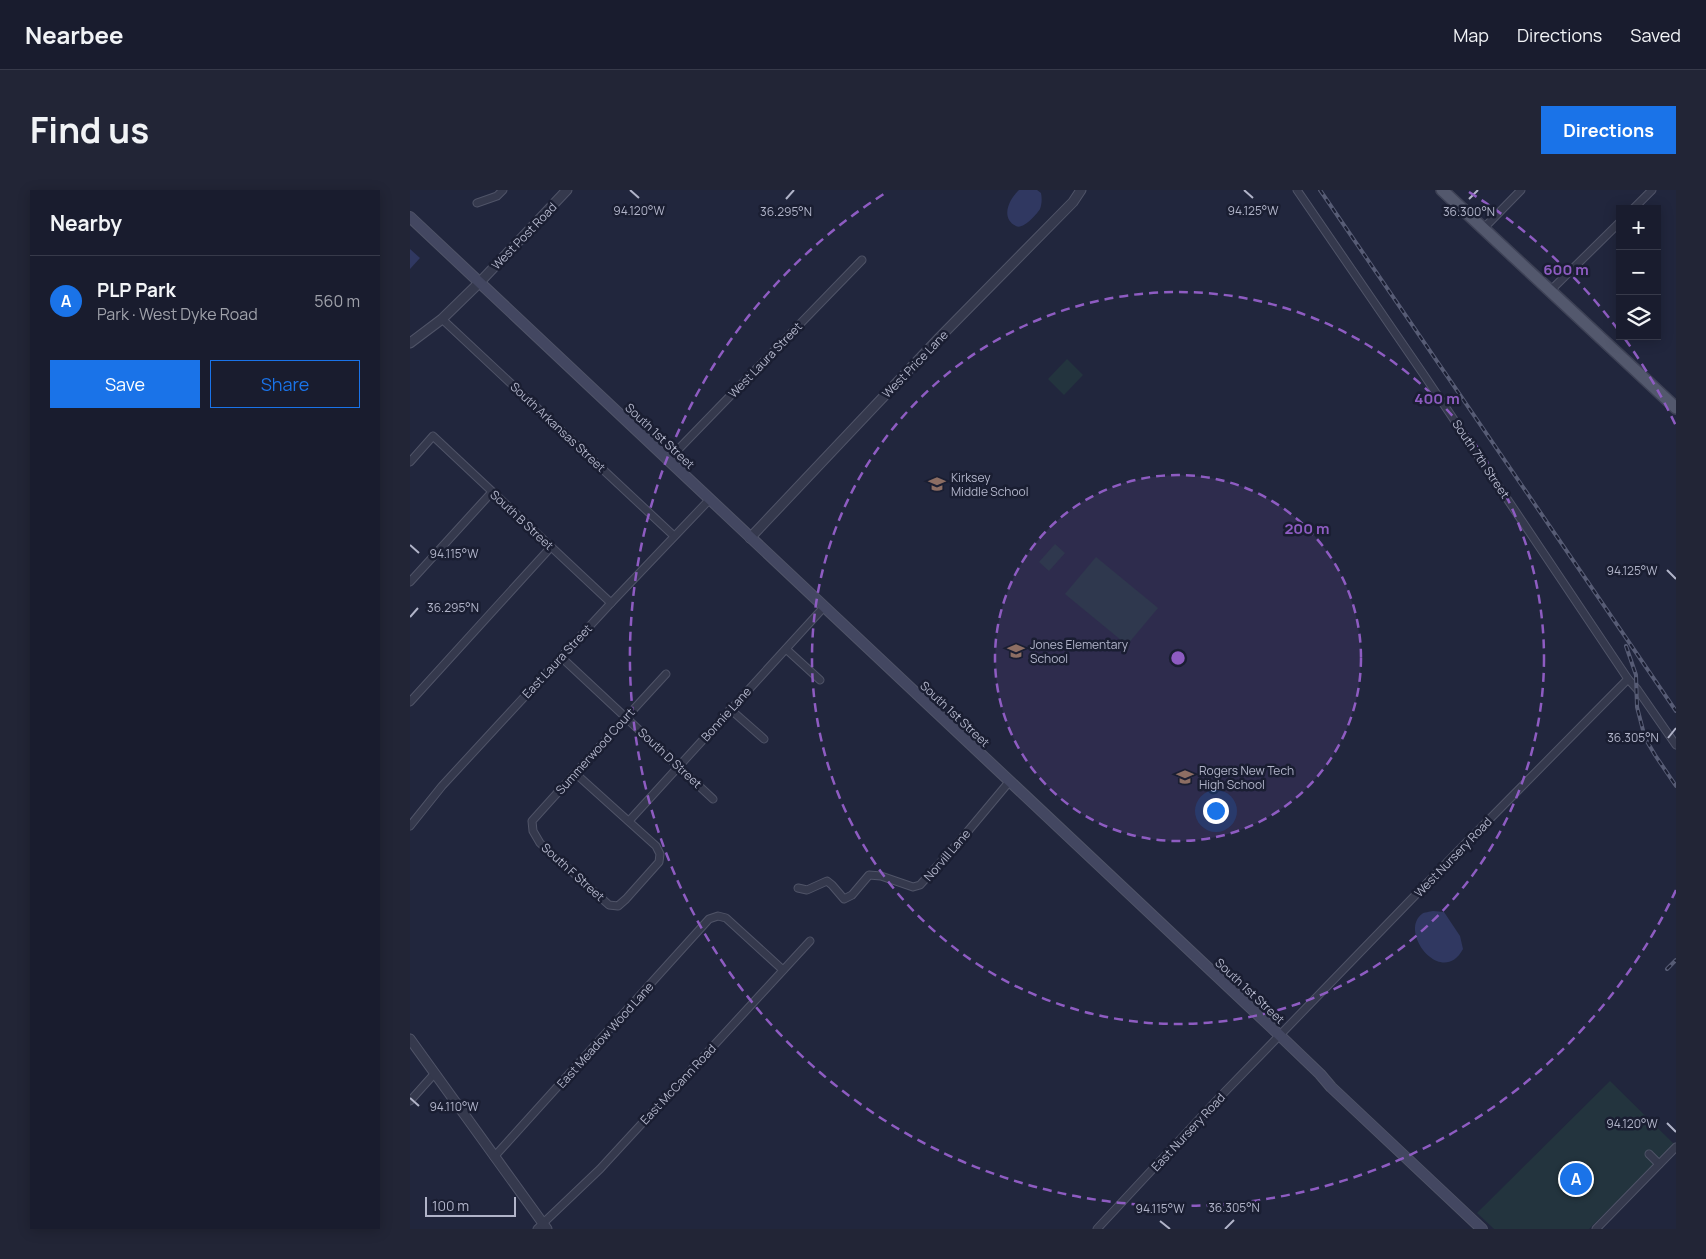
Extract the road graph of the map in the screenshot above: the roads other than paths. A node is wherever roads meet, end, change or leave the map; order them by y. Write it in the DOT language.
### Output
graph roads {
  1 [pos="503,190"];
  2 [pos="568,190"];
  3 [pos="1081,190"];
  4 [pos="1298,190"];
  5 [pos="1442,190"];
  6 [pos="1521,190"];
  7 [pos="1652,190"];
  8 [pos="477,203"];
  9 [pos="1637,205"];
  10 [pos="410,217"];
  11 [pos="1616,226"];
  12 [pos="1483,229"];
  13 [pos="862,260"];
  14 [pos="480,282"];
  15 [pos="1550,290"];
  16 [pos="442,319"];
  17 [pos="410,343"];
  18 [pos="1676,408"];
  19 [pos="668,460"];
  20 [pos="410,462"];
  21 [pos="492,492"];
  22 [pos="710,499"];
  23 [pos="674,536"];
  24 [pos="750,538"];
  25 [pos="551,547"];
  26 [pos="410,582"];
  27 [pos="611,603"];
  28 [pos="824,607"];
  29 [pos="786,649"];
  30 [pos="561,657"];
  31 [pos="666,674"];
  32 [pos="1628,679"];
  33 [pos="820,680"];
  34 [pos="410,702"];
  35 [pos="730,709"];
  36 [pos="626,717"];
  37 [pos="764,739"];
  38 [pos="1676,745"];
  39 [pos="679,766"];
  40 [pos="575,773"];
  41 [pos="1009,782"];
  42 [pos="714,798"];
  43 [pos="629,820"];
  44 [pos="410,826"];
  45 [pos="533,831"];
  46 [pos="798,888"];
  47 [pos="810,941"];
  48 [pos="783,970"];
  49 [pos="1280,1036"];
  50 [pos="410,1039"];
  51 [pos="435,1074"];
  52 [pos="410,1100"];
  53 [pos="1676,1147"];
  54 [pos="1649,1154"];
  55 [pos="494,1157"];
  56 [pos="1659,1164"];
  57 [pos="542,1227"];
  58 [pos="1097,1229"];
  59 [pos="1482,1229"];
  60 [pos="1596,1229"];
  1 -- 8 [label="street"];
  2 -- 14 [label="street, West Post Road"];
  3 -- 24 [label="street, West Price Lane"];
  4 -- 32 [label="street, South 7th Street"];
  5 -- 12 [label="main road"];
  6 -- 12 [label="street"];
  7 -- 9 [label="street"];
  10 -- 14 [label="main road, South 1st Street"];
  11 -- 15 [label="street"];
  12 -- 15 [label="main road"];
  13 -- 19 [label="street, West Laura Street"];
  14 -- 16 [label="street, West Post Road"];
  14 -- 19 [label="main road, South 1st Street"];
  15 -- 18 [label="main road"];
  16 -- 17 [label="street, West Post Road"];
  16 -- 23 [label="street, South Arkansas Street"];
  19 -- 22 [label="main road, South 1st Street"];
  20 -- 21 [label="street, South B Street"];
  21 -- 25 [label="street, South B Street"];
  21 -- 26 [label="street"];
  22 -- 23 [label="street, East Laura Street"];
  22 -- 24 [label="main road, South 1st Street"];
  23 -- 27 [label="street, East Laura Street"];
  24 -- 28 [label="main road, South 1st Street"];
  25 -- 27 [label="street, South B Street"];
  25 -- 34 [label="street"];
  27 -- 30 [label="street, East Laura Street"];
  28 -- 29 [label="street, Bonnie Lane"];
  28 -- 41 [label="main road, South 1st Street"];
  29 -- 33 [label="street"];
  29 -- 35 [label="street, Bonnie Lane"];
  30 -- 36 [label="street, South D Street"];
  30 -- 44 [label="street, East Laura Street"];
  31 -- 36 [label="street, Summerwood Court"];
  32 -- 38 [label="street, South 7th Street"];
  32 -- 49 [label="street, West Nursery Road"];
  35 -- 37 [label="street"];
  35 -- 39 [label="street, Bonnie Lane"];
  36 -- 39 [label="street, South D Street"];
  36 -- 40 [label="street, Summerwood Court"];
  39 -- 42 [label="street, South D Street"];
  39 -- 43 [label="street, Bonnie Lane"];
  40 -- 43 [label="street"];
  40 -- 45 [label="street, Summerwood Court"];
  41 -- 46 [label="street, Norvill Lane"];
  41 -- 49 [label="main road, South 1st Street"];
  43 -- 45 [label="street, South F Street"];
  47 -- 48 [label="street, East McCann Road"];
  48 -- 55 [label="street, East Meadow Wood Lane"];
  48 -- 57 [label="street, East McCann Road"];
  49 -- 58 [label="street, East Nursery Road"];
  49 -- 59 [label="main road, South 1st Street"];
  50 -- 51 [label="street"];
  51 -- 52 [label="street"];
  51 -- 55 [label="street"];
  53 -- 56 [label="street"];
  54 -- 56 [label="street"];
  55 -- 57 [label="street"];
  56 -- 60 [label="street"];
}
